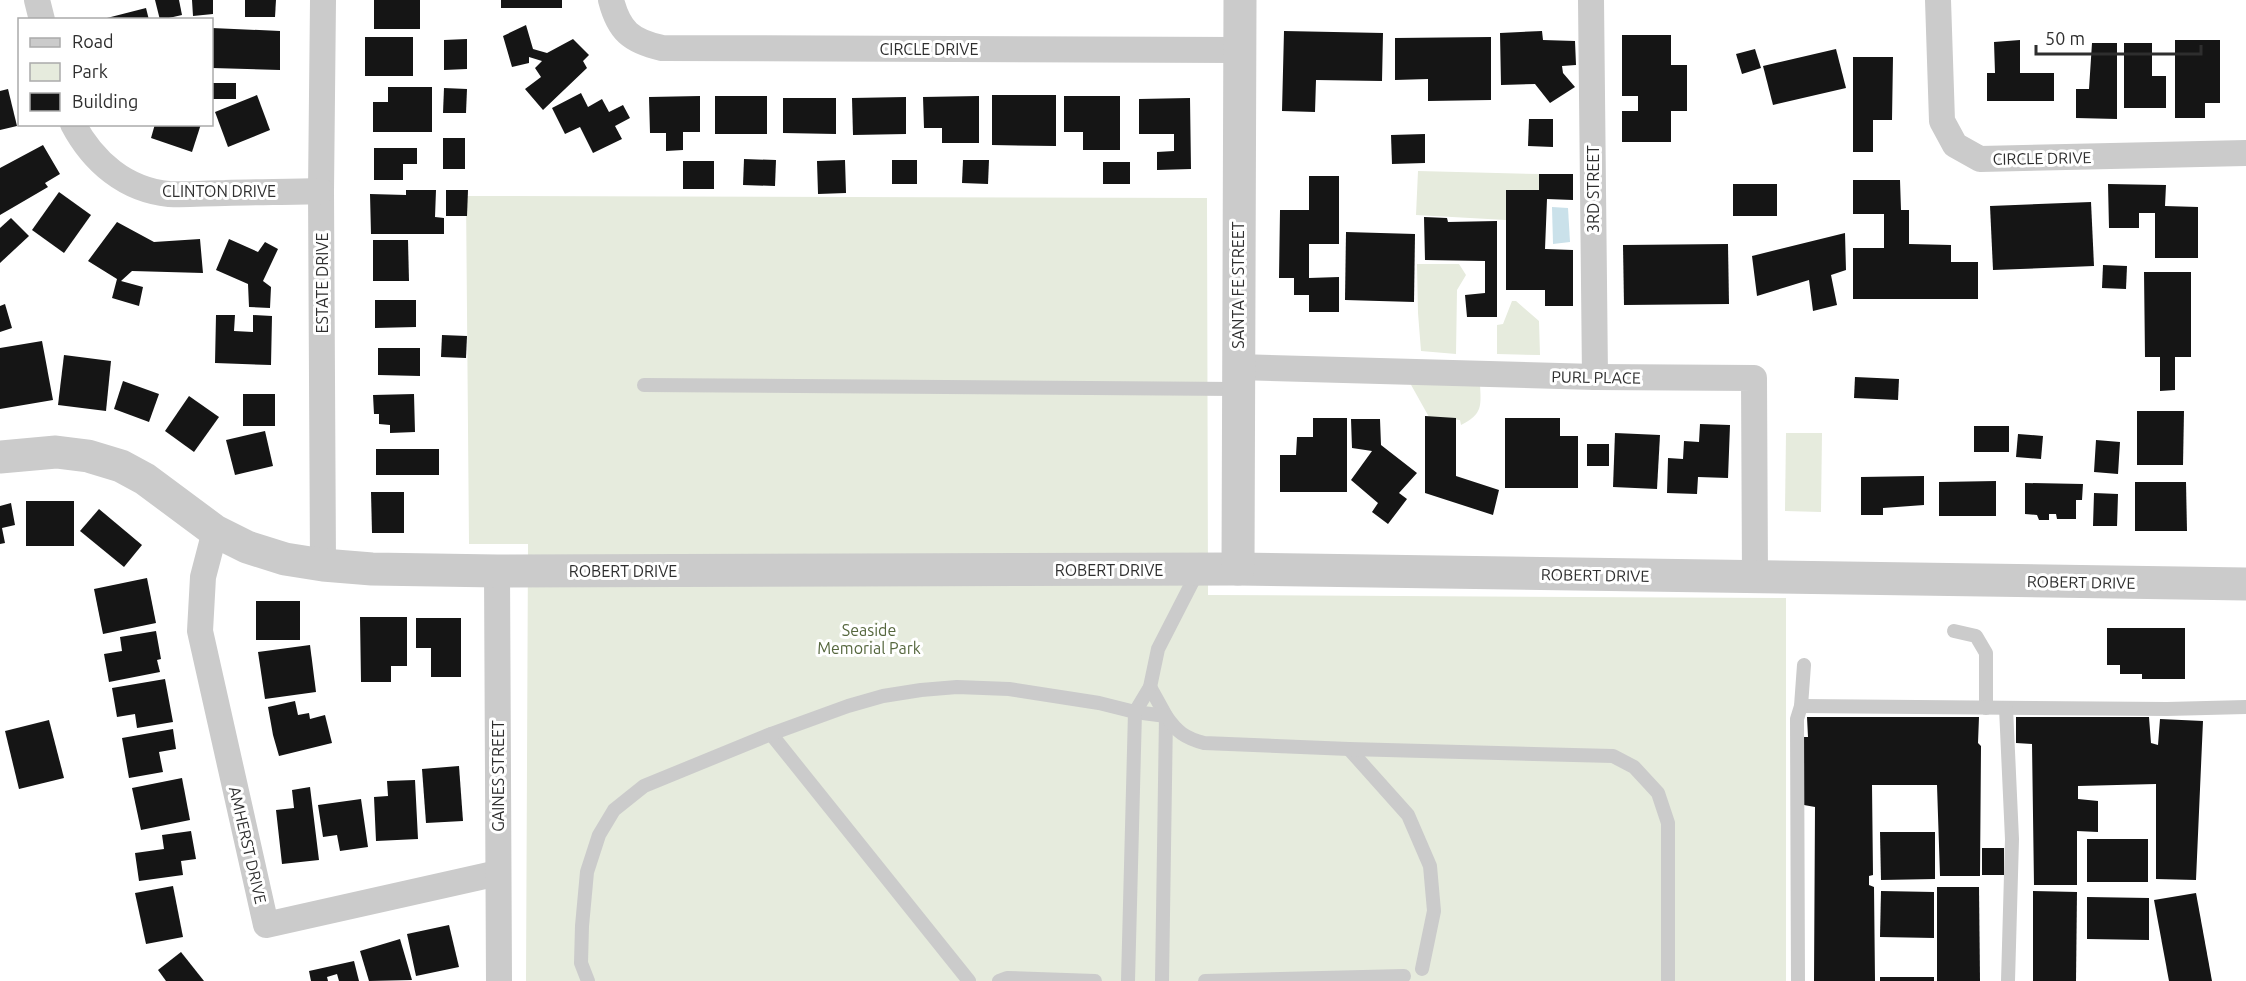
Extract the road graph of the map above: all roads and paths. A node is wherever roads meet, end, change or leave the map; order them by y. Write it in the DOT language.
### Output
graph roads {
  1 [pos="37,0"];
  2 [pos="323,0"];
  3 [pos="611,0"];
  4 [pos="1240,0"];
  5 [pos="1592,0"];
  6 [pos="1938,0"];
  7 [pos="42,18"];
  8 [pos="1239,50"];
  9 [pos="75,126"];
  10 [pos="2246,153"];
  11 [pos="321,191"];
  12 [pos="1595,377"];
  13 [pos="1237,378"];
  14 [pos="644,385"];
  15 [pos="0,457"];
  16 [pos="215,531"];
  17 [pos="323,565"];
  18 [pos="1199,569"];
  19 [pos="1238,569"];
  20 [pos="497,571"];
  21 [pos="1755,578"];
  22 [pos="2246,584"];
  23 [pos="1954,631"];
  24 [pos="1804,665"];
  25 [pos="1150,687"];
  26 [pos="1801,706"];
  27 [pos="2246,706"];
  28 [pos="1986,708"];
  29 [pos="2006,708"];
  30 [pos="1135,712"];
  31 [pos="1166,716"];
  32 [pos="771,734"];
  33 [pos="1348,749"];
  34 [pos="498,873"];
  35 [pos="1423,975"];
  36 [pos="1405,978"];
  37 [pos="499,981"];
  38 [pos="588,981"];
  39 [pos="969,981"];
  40 [pos="999,981"];
  41 [pos="1095,981"];
  42 [pos="1128,981"];
  43 [pos="1162,981"];
  44 [pos="1205,981"];
  45 [pos="1668,981"];
  46 [pos="1798,981"];
  47 [pos="2008,981"];
  1 -- 7 [label="street"];
  2 -- 11 [label="street, ESTATE DRIVE"];
  3 -- 8 [label="street, CIRCLE DRIVE"];
  4 -- 8 [label="street, SANTA FE STREET"];
  5 -- 12 [label="street, 3RD STREET"];
  6 -- 10 [label="street, CIRCLE DRIVE"];
  8 -- 13 [label="street, SANTA FE STREET"];
  9 -- 11 [label="street, CLINTON DRIVE"];
  11 -- 17 [label="street, ESTATE DRIVE"];
  12 -- 13 [label="street, PURL PLACE"];
  12 -- 21 [label="street, PURL PLACE"];
  13 -- 14 [label="lane"];
  13 -- 19 [label="street, SANTA FE STREET"];
  15 -- 16 [label="street, ROBERT DRIVE"];
  16 -- 17 [label="street, ROBERT DRIVE"];
  16 -- 34 [label="street, AMHERST DRIVE"];
  17 -- 20 [label="street, ROBERT DRIVE"];
  18 -- 19 [label="street, ROBERT DRIVE"];
  18 -- 20 [label="street, ROBERT DRIVE"];
  18 -- 25 [label="lane"];
  19 -- 21 [label="street, ROBERT DRIVE"];
  20 -- 34 [label="street, GAINES STREET"];
  21 -- 22 [label="street, ROBERT DRIVE"];
  23 -- 28 [label="lane"];
  24 -- 26 [label="lane"];
  25 -- 30 [label="lane"];
  25 -- 31 [label="lane"];
  26 -- 28 [label="lane"];
  26 -- 46 [label="lane"];
  27 -- 29 [label="lane"];
  28 -- 29 [label="lane"];
  29 -- 47 [label="lane"];
  30 -- 31 [label="lane"];
  30 -- 32 [label="lane"];
  30 -- 42 [label="lane"];
  31 -- 33 [label="lane"];
  31 -- 43 [label="lane"];
  32 -- 38 [label="lane"];
  32 -- 39 [label="lane"];
  33 -- 35 [label="lane"];
  33 -- 45 [label="lane"];
  34 -- 37 [label="street, GAINES STREET"];
  35 -- 36 [label="lane"];
  36 -- 44 [label="lane"];
  40 -- 41 [label="lane"];
}
